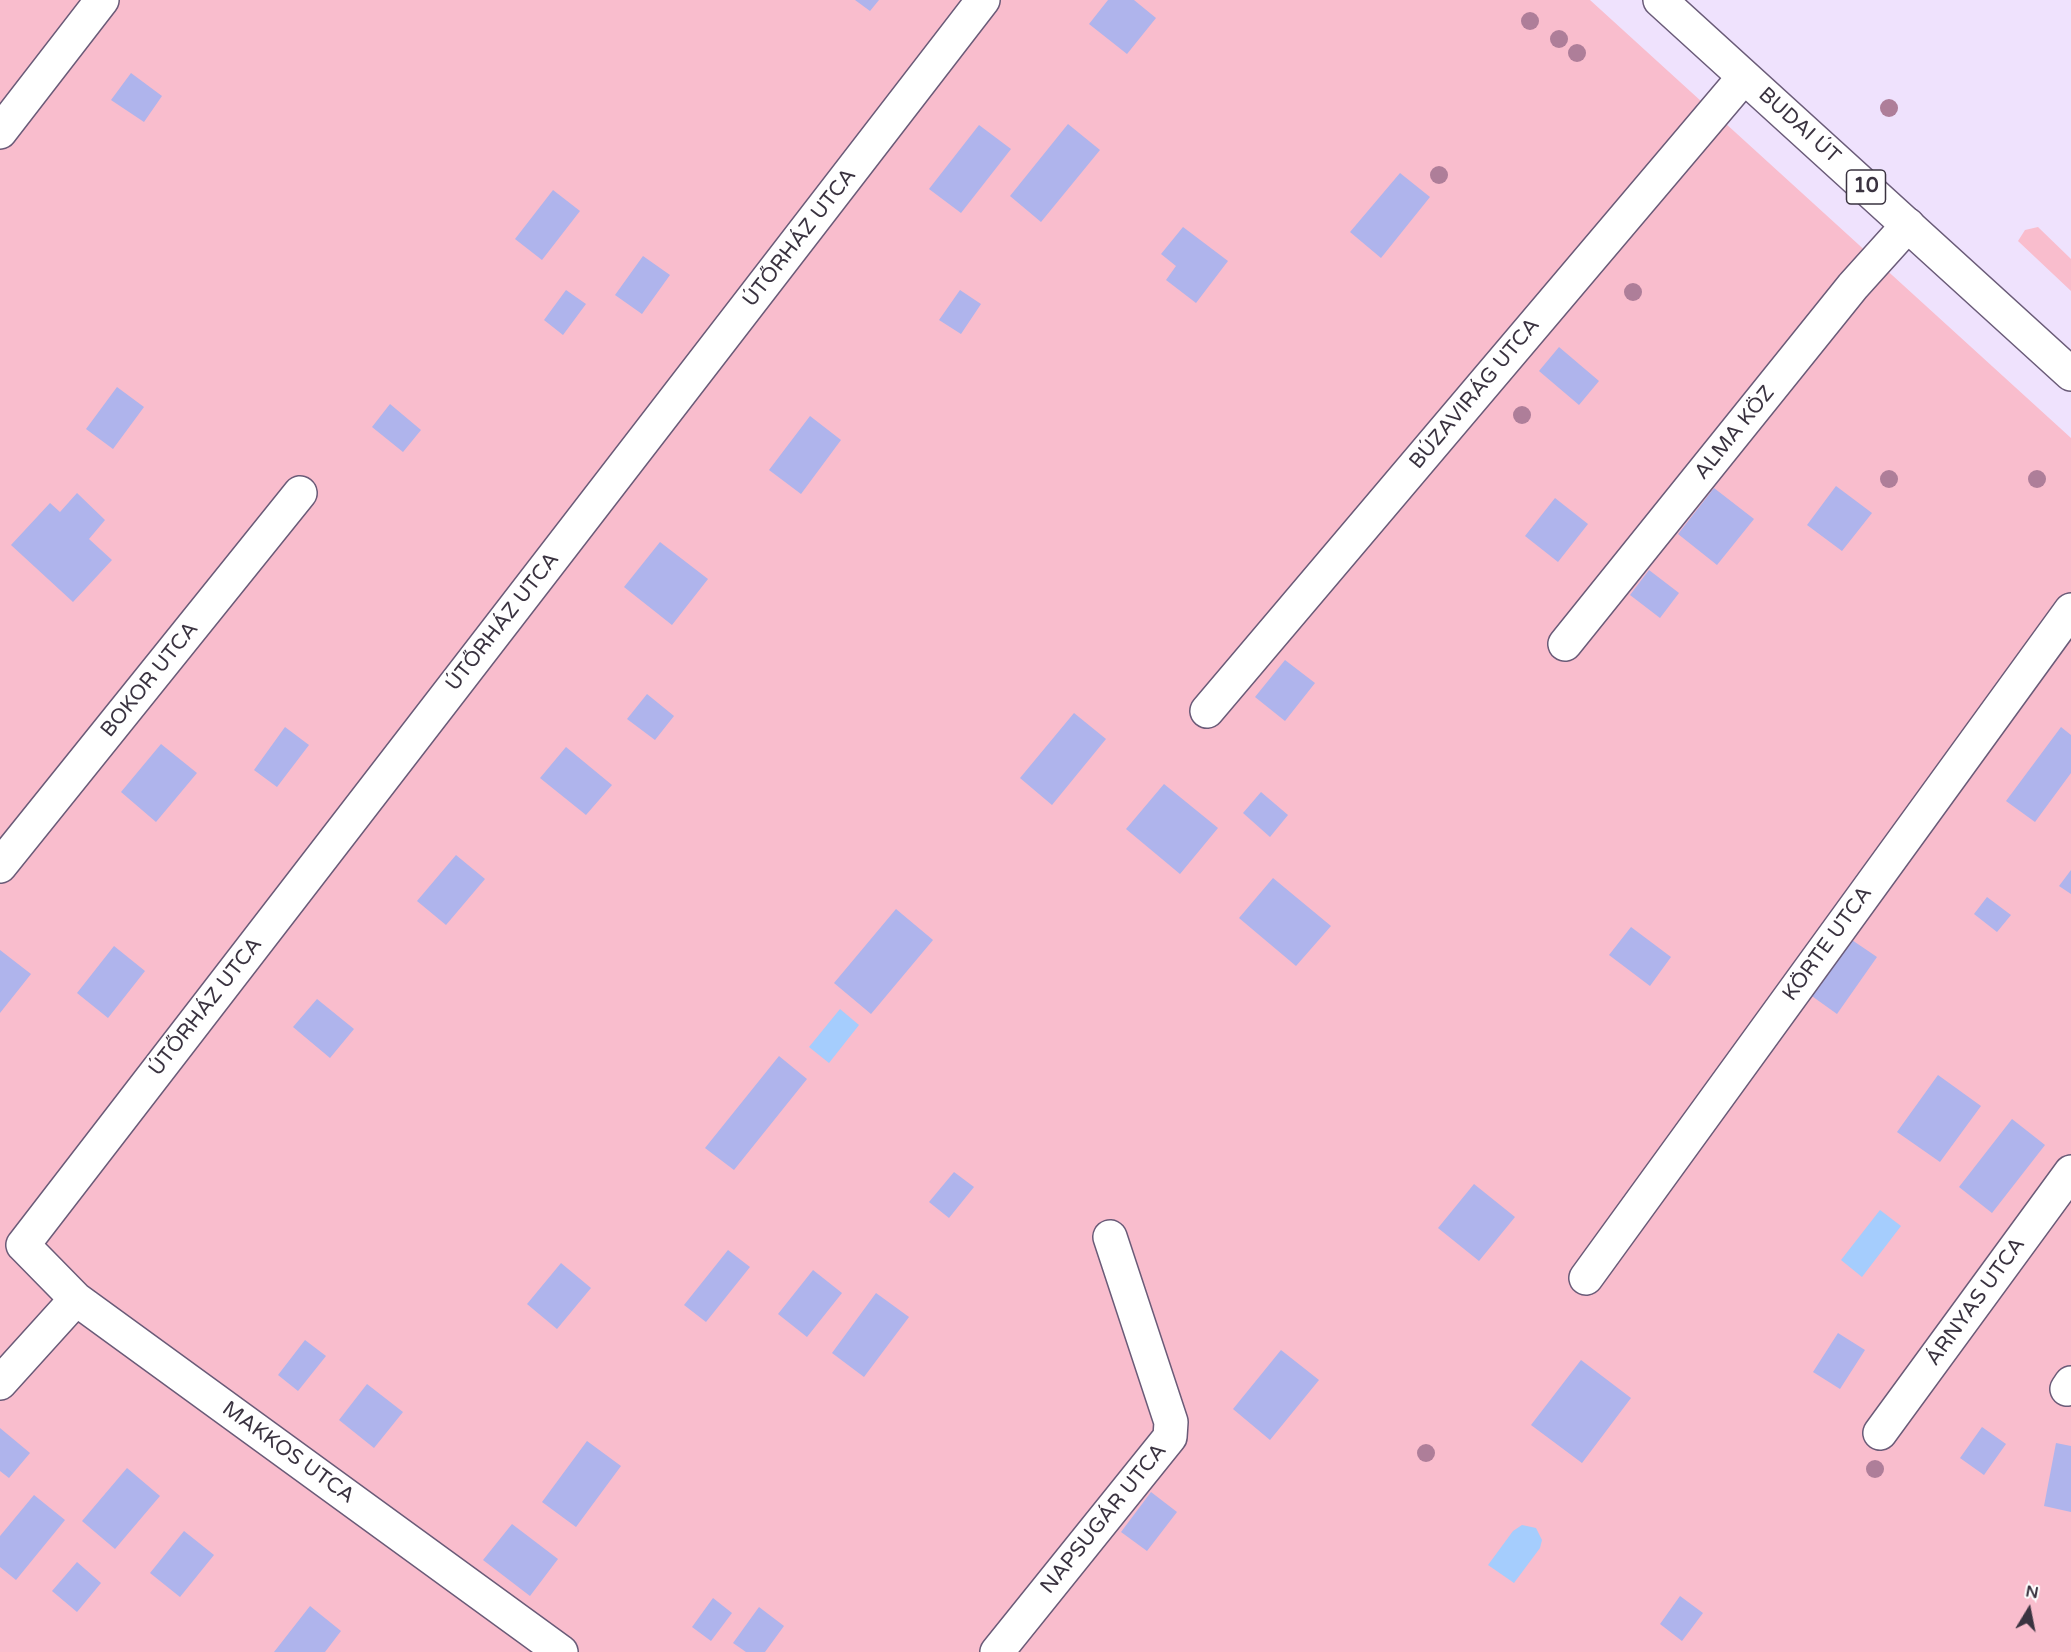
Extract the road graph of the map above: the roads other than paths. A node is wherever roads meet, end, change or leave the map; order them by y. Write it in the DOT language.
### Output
graph roads {
  1 [pos="102,0"];
  2 [pos="983,0"];
  3 [pos="1660,0"];
  4 [pos="1744,77"];
  5 [pos="0,132"];
  6 [pos="1908,225"];
  7 [pos="2071,374"];
  8 [pos="300,493"];
  9 [pos="2071,610"];
  10 [pos="1565,644"];
  11 [pos="1207,711"];
  12 [pos="0,866"];
  13 [pos="2071,1172"];
  14 [pos="1110,1237"];
  15 [pos="11,1245"];
  16 [pos="1586,1278"];
  17 [pos="76,1299"];
  18 [pos="0,1383"];
  19 [pos="1880,1433"];
  20 [pos="561,1652"];
  21 [pos="997,1652"];
  1 -- 5 [label="street"];
  2 -- 15 [label="street, ÚTŐRHÁZ UTCA"];
  3 -- 4 [label="street, BUDAI ÚT / 10"];
  4 -- 6 [label="street, BUDAI ÚT / 10"];
  4 -- 11 [label="street, BÚZAVIRÁG UTCA"];
  6 -- 7 [label="street, BUDAI ÚT / 10"];
  6 -- 10 [label="street, ALMA KÖZ"];
  8 -- 12 [label="street, BOKOR UTCA"];
  9 -- 16 [label="street, KÖRTE UTCA"];
  13 -- 19 [label="street, ÁRNYAS UTCA"];
  14 -- 21 [label="street, NAPSUGÁR UTCA"];
  15 -- 17 [label="street, MAKKOS UTCA"];
  17 -- 18 [label="street"];
  17 -- 20 [label="street, MAKKOS UTCA"];
}
